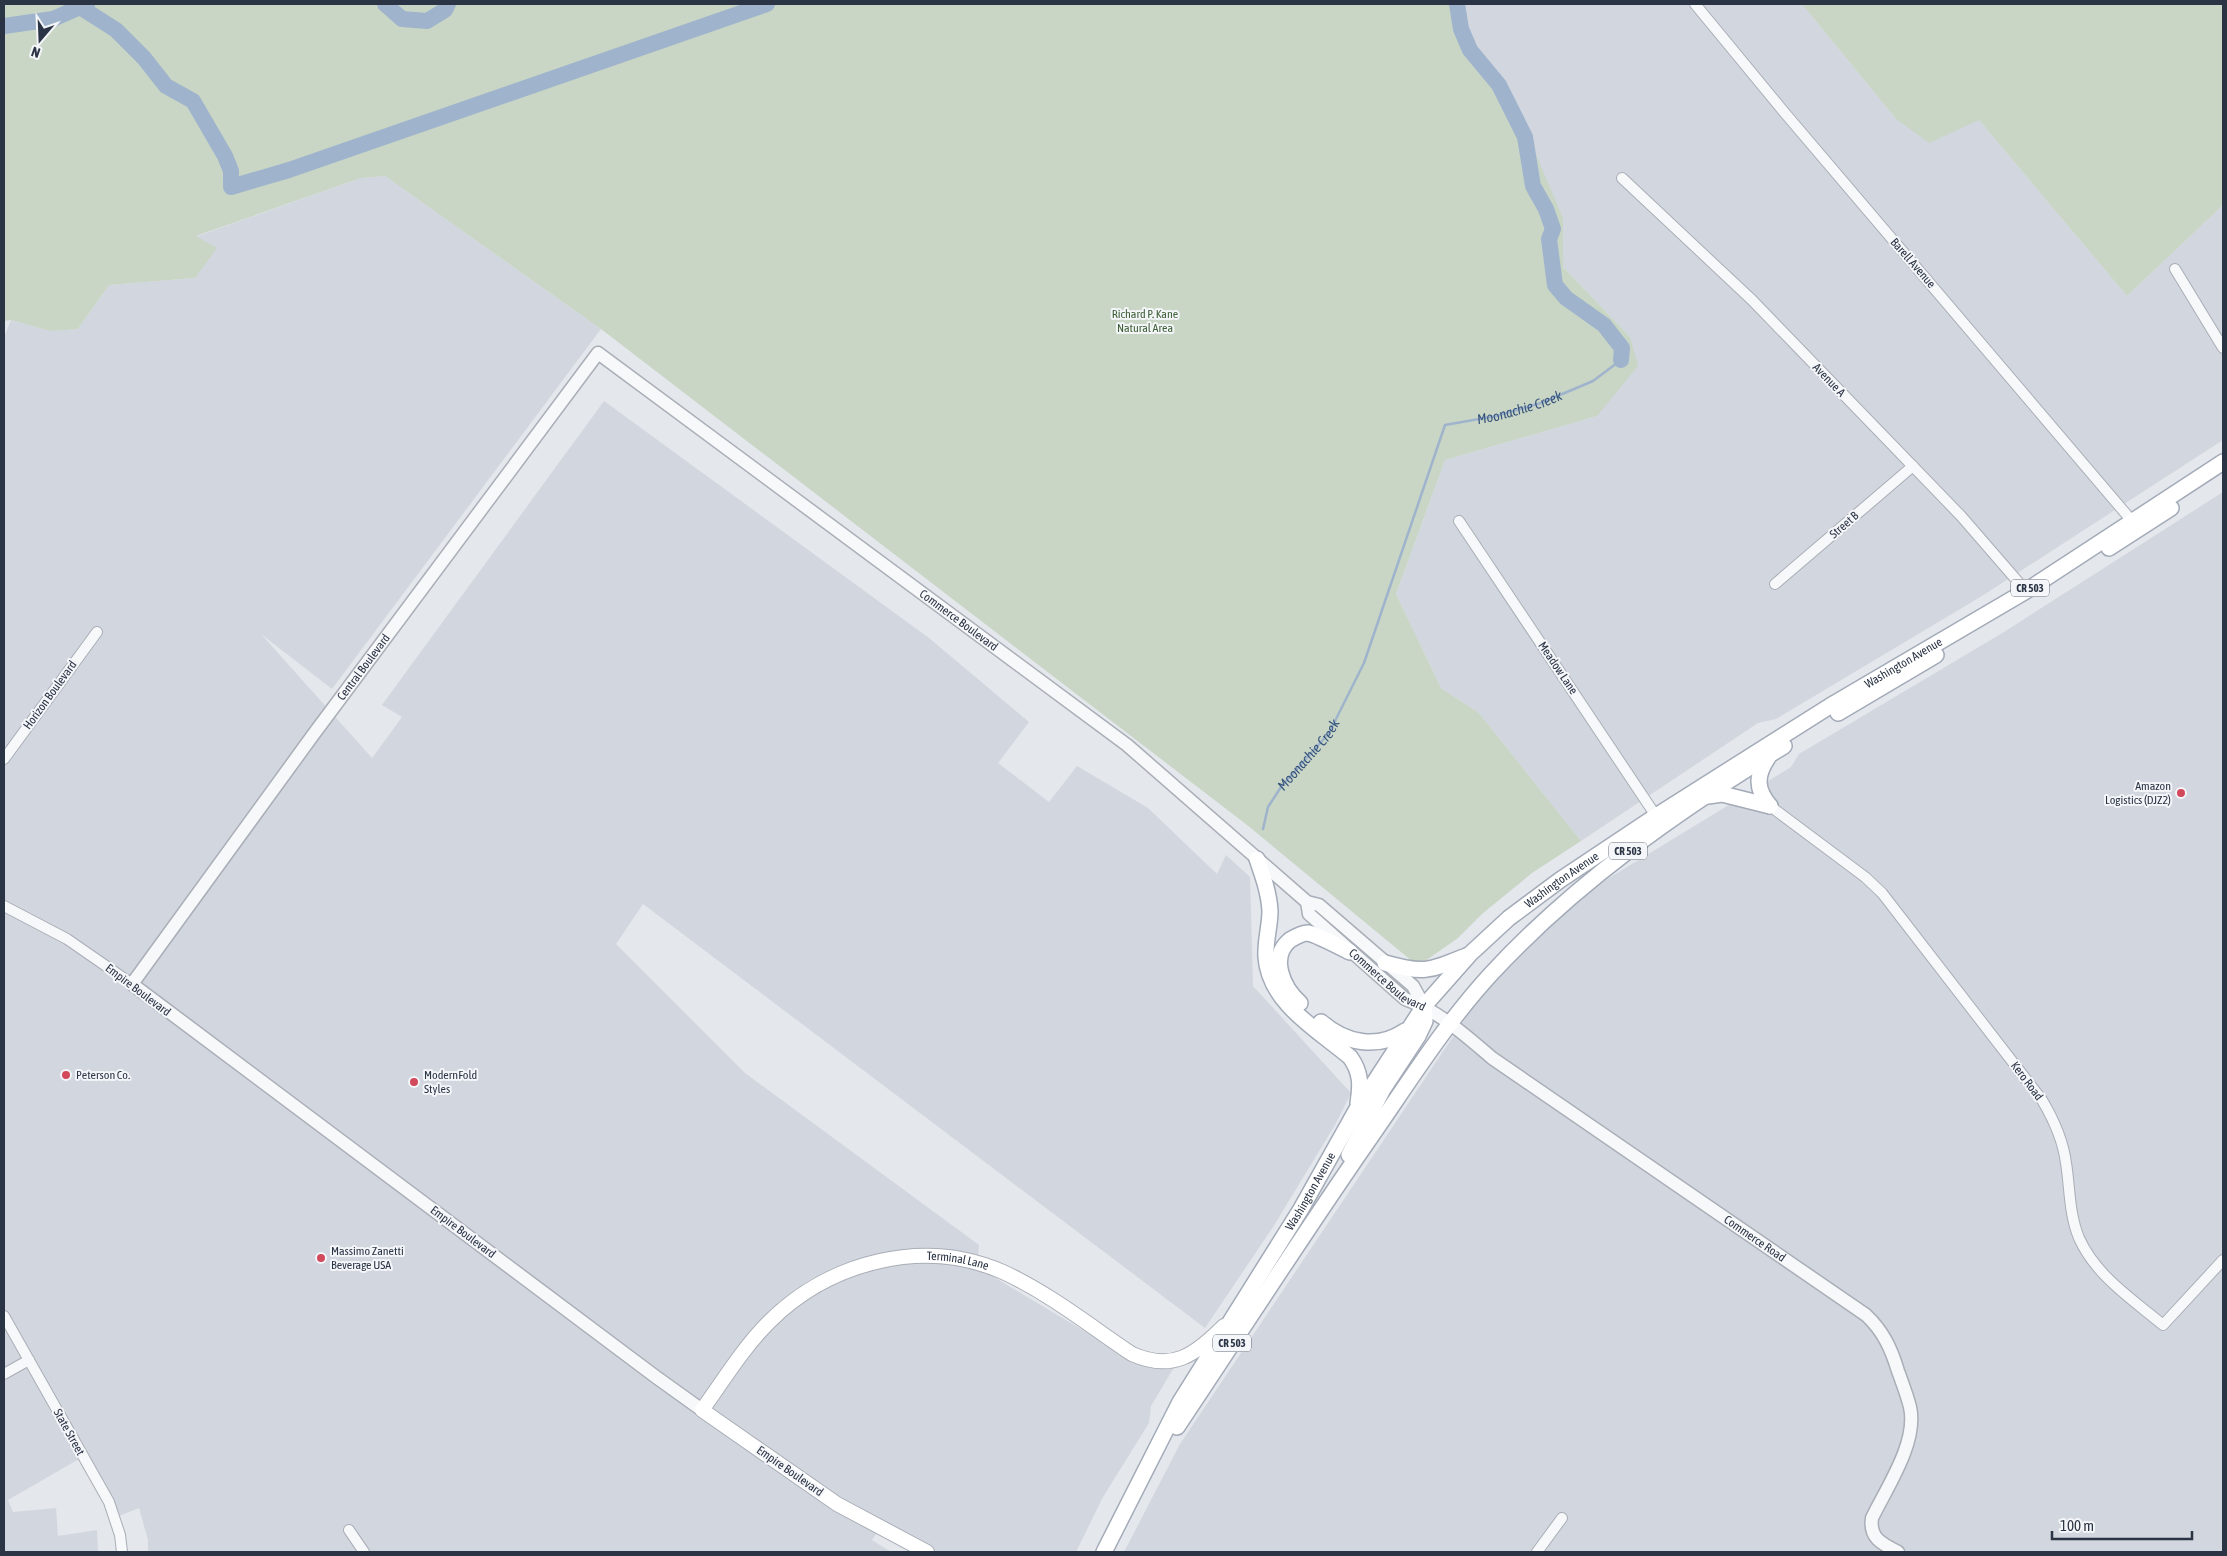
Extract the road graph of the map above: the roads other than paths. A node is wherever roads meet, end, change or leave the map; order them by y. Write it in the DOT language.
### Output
graph roads {
  1 [pos="1695,4"];
  2 [pos="1622,178"];
  3 [pos="2175,269"];
  4 [pos="2223,348"];
  5 [pos="598,353"];
  6 [pos="2223,462"];
  7 [pos="1912,466"];
  8 [pos="2223,474"];
  9 [pos="2132,521"];
  10 [pos="1459,522"];
  11 [pos="1775,584"];
  12 [pos="2026,591"];
  13 [pos="98,632"];
  14 [pos="1770,754"];
  15 [pos="4,759"];
  16 [pos="1706,797"];
  17 [pos="1770,806"];
  18 [pos="1656,816"];
  19 [pos="1257,859"];
  20 [pos="1307,902"];
  21 [pos="4,906"];
  22 [pos="1350,952"];
  23 [pos="1470,954"];
  24 [pos="1385,963"];
  25 [pos="132,984"];
  26 [pos="1424,1006"];
  27 [pos="1449,1022"];
  28 [pos="1406,1031"];
  29 [pos="1357,1109"];
  30 [pos="1331,1195"];
  31 [pos="2223,1260"];
  32 [pos="4,1316"];
  33 [pos="1233,1317"];
  34 [pos="28,1360"];
  35 [pos="4,1374"];
  36 [pos="702,1410"];
  37 [pos="1134,1491"];
  38 [pos="1562,1518"];
  39 [pos="349,1530"];
  40 [pos="122,1552"];
  41 [pos="364,1552"];
  42 [pos="926,1552"];
  43 [pos="1104,1552"];
  44 [pos="1537,1552"];
  45 [pos="1898,1552"];
  1 -- 9 [label="street, Barell Avenue"];
  2 -- 7 [label="street, Avenue A"];
  3 -- 4 [label="street"];
  5 -- 19 [label="street, Commerce Boulevard"];
  5 -- 25 [label="street, Central Boulevard"];
  6 -- 9 [label="main road, Washington Avenue / CR 503"];
  7 -- 11 [label="street, Street B"];
  7 -- 12 [label="street, Avenue A"];
  8 -- 14 [label="main road, Washington Avenue / CR 503"];
  9 -- 12 [label="main road, Washington Avenue / CR 503"];
  10 -- 18 [label="street, Meadow Lane"];
  12 -- 18 [label="main road, Washington Avenue / CR 503"];
  13 -- 15 [label="street, Horizon Boulevard"];
  14 -- 16 [label="main road, Washington Avenue / CR 503"];
  14 -- 17 [label="main road"];
  16 -- 17 [label="main road"];
  16 -- 27 [label="main road, Washington Avenue / CR 503"];
  17 -- 31 [label="street, Kero Road"];
  18 -- 23 [label="main road, Washington Avenue / CR 503"];
  19 -- 20 [label="street, Commerce Boulevard"];
  19 -- 29 [label="main road"];
  20 -- 22 [label="street, Commerce Boulevard"];
  20 -- 24 [label="street, Commerce Boulevard"];
  21 -- 25 [label="street, Empire Boulevard"];
  22 -- 26 [label="street, Commerce Boulevard"];
  22 -- 28 [label="main road"];
  23 -- 24 [label="main road"];
  23 -- 26 [label="main road, Washington Avenue / CR 503"];
  24 -- 26 [label="street, Commerce Boulevard"];
  25 -- 36 [label="street, Empire Boulevard"];
  26 -- 27 [label="street, Commerce Road"];
  26 -- 28 [label="main road, Washington Avenue / CR 503"];
  26 -- 30 [label="main road"];
  27 -- 30 [label="main road, Washington Avenue / CR 503"];
  27 -- 45 [label="street, Commerce Road"];
  28 -- 29 [label="main road, Washington Avenue / CR 503"];
  29 -- 33 [label="main road, Washington Avenue / CR 503"];
  30 -- 37 [label="main road, Washington Avenue / CR 503"];
  32 -- 34 [label="street, State Street"];
  33 -- 36 [label="main road, Terminal Lane"];
  33 -- 37 [label="main road, Washington Avenue / CR 503"];
  34 -- 35 [label="street"];
  34 -- 40 [label="street, State Street"];
  36 -- 42 [label="main road, Empire Boulevard"];
  37 -- 43 [label="main road, Washington Avenue / CR 503"];
  38 -- 44 [label="street"];
  39 -- 41 [label="street"];
}
